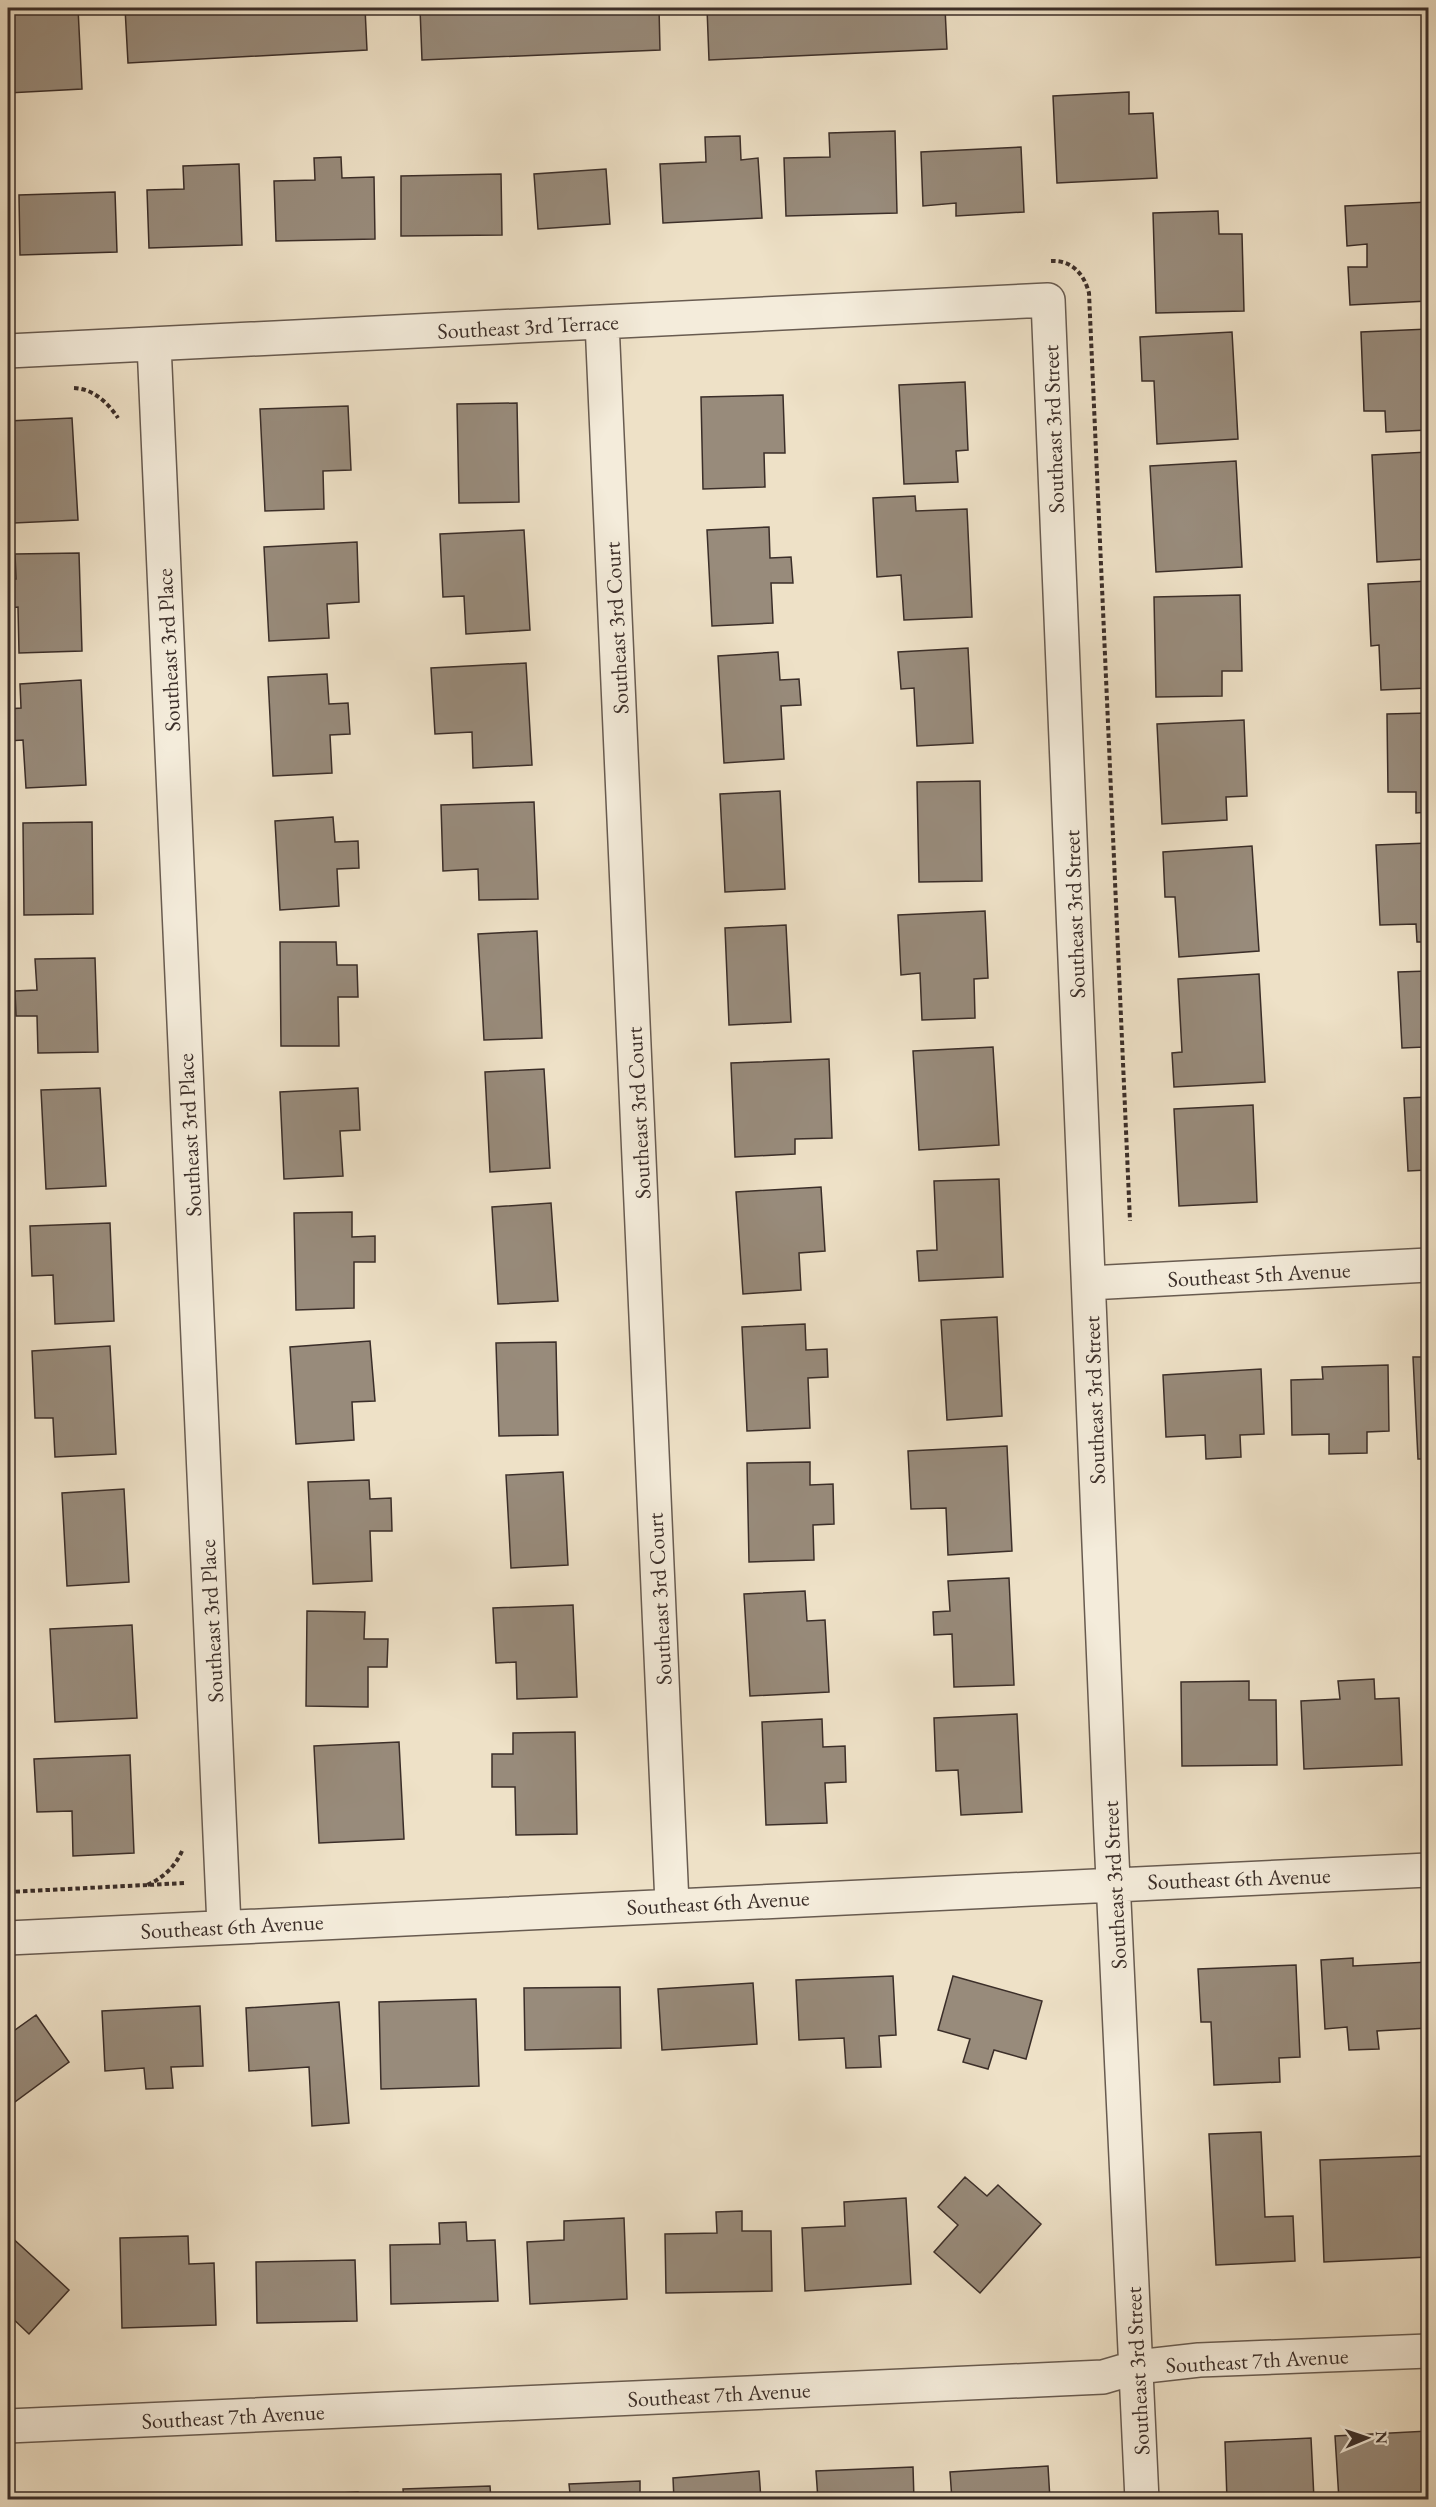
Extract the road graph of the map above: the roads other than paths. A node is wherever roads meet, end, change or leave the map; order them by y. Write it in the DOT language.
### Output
graph roads {
  1 [pos="1048,300"];
  2 [pos="602,322"];
  3 [pos="154,345"];
  4 [pos="8,351"];
  5 [pos="1428,1265"];
  6 [pos="1089,1283"];
  7 [pos="1428,1870"];
  8 [pos="1113,1883"];
  9 [pos="672,1904"];
  10 [pos="224,1926"];
  11 [pos="8,1938"];
  12 [pos="1428,2351"];
  13 [pos="1137,2367"];
  14 [pos="8,2426"];
  15 [pos="1142,2499"];
  1 -- 2 [label="street, Southeast 3rd Terrace"];
  1 -- 6 [label="street, Southeast 3rd Street"];
  2 -- 3 [label="street, Southeast 3rd Terrace"];
  2 -- 9 [label="street, Southeast 3rd Court"];
  3 -- 4 [label="street, Southeast 3rd Terrace"];
  3 -- 10 [label="street, Southeast 3rd Place"];
  5 -- 6 [label="street, Southeast 5th Avenue"];
  6 -- 8 [label="street, Southeast 3rd Street"];
  7 -- 8 [label="street, Southeast 6th Avenue"];
  8 -- 9 [label="street, Southeast 6th Avenue"];
  8 -- 13 [label="street, Southeast 3rd Street"];
  9 -- 10 [label="street, Southeast 6th Avenue"];
  10 -- 11 [label="street, Southeast 6th Avenue"];
  12 -- 13 [label="street, Southeast 7th Avenue"];
  13 -- 14 [label="street, Southeast 7th Avenue"];
  13 -- 15 [label="street, Southeast 3rd Street"];
}
